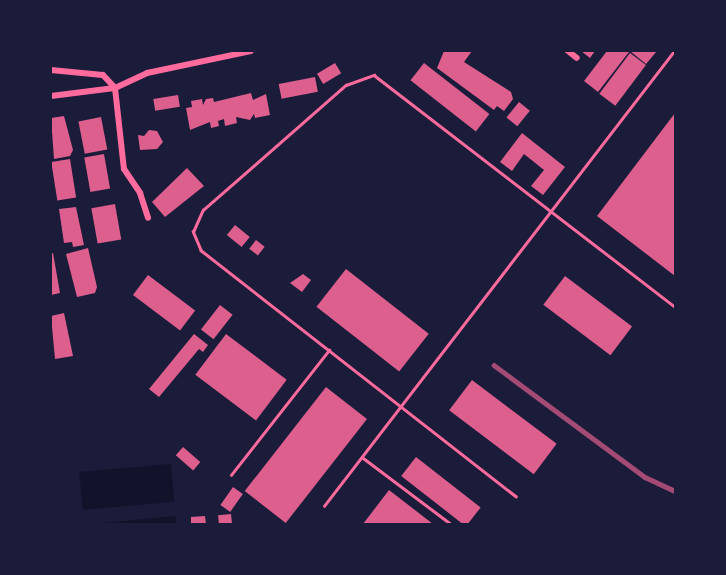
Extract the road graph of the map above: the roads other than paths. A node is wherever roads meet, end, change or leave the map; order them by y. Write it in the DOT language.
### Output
graph roads {
  1 [pos="251,51"];
  2 [pos="568,51"];
  3 [pos="674,51"];
  4 [pos="577,58"];
  5 [pos="51,70"];
  6 [pos="115,88"];
  7 [pos="51,96"];
  8 [pos="551,212"];
  9 [pos="148,218"];
  10 [pos="675,307"];
  11 [pos="329,350"];
  12 [pos="402,404"];
  13 [pos="362,457"];
  14 [pos="231,475"];
  15 [pos="516,497"];
  16 [pos="324,506"];
  17 [pos="451,524"];
  1 -- 6 [label="street"];
  2 -- 4 [label="street"];
  3 -- 8 [label="lane"];
  5 -- 6 [label="street"];
  6 -- 7 [label="street"];
  6 -- 9 [label="street"];
  8 -- 10 [label="lane"];
  8 -- 11 [label="lane"];
  8 -- 12 [label="lane"];
  11 -- 12 [label="lane"];
  11 -- 14 [label="lane"];
  12 -- 13 [label="lane"];
  12 -- 15 [label="lane"];
  13 -- 16 [label="lane"];
  13 -- 17 [label="lane"];
}
